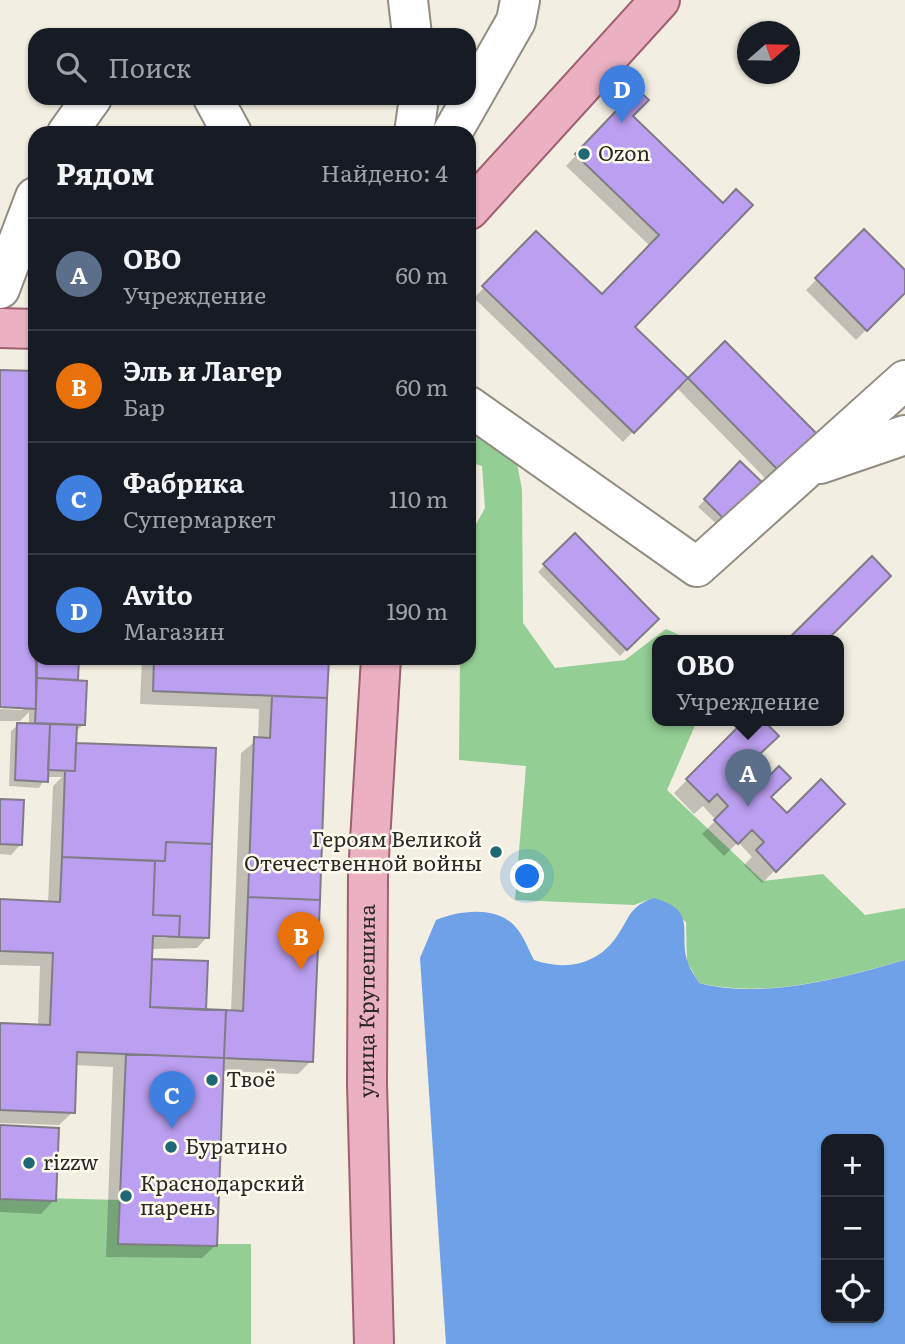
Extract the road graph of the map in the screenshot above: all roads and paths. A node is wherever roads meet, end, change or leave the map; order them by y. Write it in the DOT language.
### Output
graph roads {
  1 [pos="408,0"];
  2 [pos="520,0"];
  3 [pos="660,0"];
  4 [pos="411,28"];
  5 [pos="476,91"];
  6 [pos="87,105"];
  7 [pos="217,105"];
  8 [pos="418,105"];
  9 [pos="468,105"];
  10 [pos="72,126"];
  11 [pos="228,126"];
  12 [pos="415,126"];
  13 [pos="456,126"];
  14 [pos="476,202"];
  15 [pos="28,215"];
  16 [pos="0,289"];
  17 [pos="0,328"];
  18 [pos="28,329"];
  19 [pos="905,380"];
  20 [pos="476,411"];
  21 [pos="905,435"];
  22 [pos="805,470"];
  23 [pos="381,665"];
  24 [pos="374,1344"];
  1 -- 4 [label="lane"];
  2 -- 5 [label="lane"];
  3 -- 14 [label="main road"];
  6 -- 10 [label="lane"];
  7 -- 11 [label="lane"];
  8 -- 12 [label="lane"];
  9 -- 13 [label="lane"];
  15 -- 16 [label="lane"];
  17 -- 18 [label="main road"];
  19 -- 22 [label="lane"];
  20 -- 22 [label="lane"];
  21 -- 22 [label="lane"];
  23 -- 24 [label="main road, улица Крупешина"];
}
